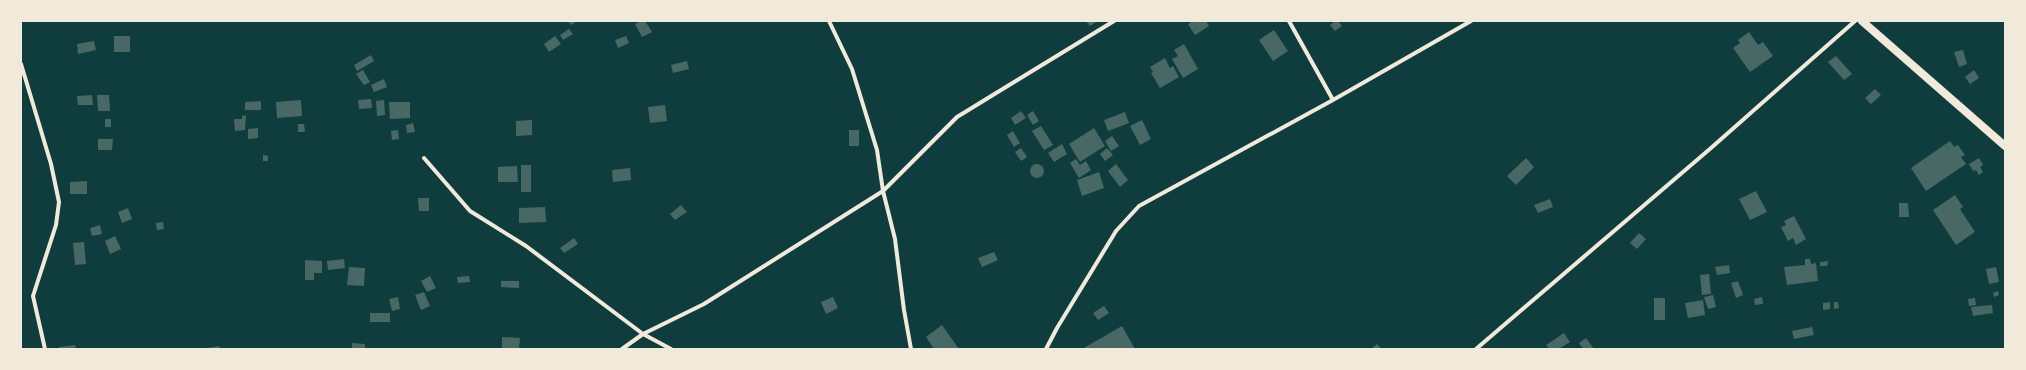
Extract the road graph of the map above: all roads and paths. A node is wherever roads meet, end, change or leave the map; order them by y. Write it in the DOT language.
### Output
graph roads {
  1 [pos="829,21"];
  2 [pos="1114,21"];
  3 [pos="1289,21"];
  4 [pos="1472,21"];
  5 [pos="1855,21"];
  6 [pos="1862,21"];
  7 [pos="21,64"];
  8 [pos="1334,100"];
  9 [pos="2005,146"];
  10 [pos="424,158"];
  11 [pos="883,191"];
  12 [pos="643,334"];
  13 [pos="45,349"];
  14 [pos="622,349"];
  15 [pos="671,349"];
  16 [pos="911,349"];
  17 [pos="1046,349"];
  18 [pos="1476,349"];
  1 -- 11 [label="street"];
  2 -- 11 [label="street"];
  3 -- 8 [label="street"];
  4 -- 8 [label="street"];
  5 -- 18 [label="street"];
  6 -- 9 [label="main road"];
  7 -- 13 [label="street"];
  8 -- 17 [label="street"];
  10 -- 12 [label="street"];
  11 -- 12 [label="street"];
  11 -- 16 [label="street"];
  12 -- 14 [label="street"];
  12 -- 15 [label="street"];
}
